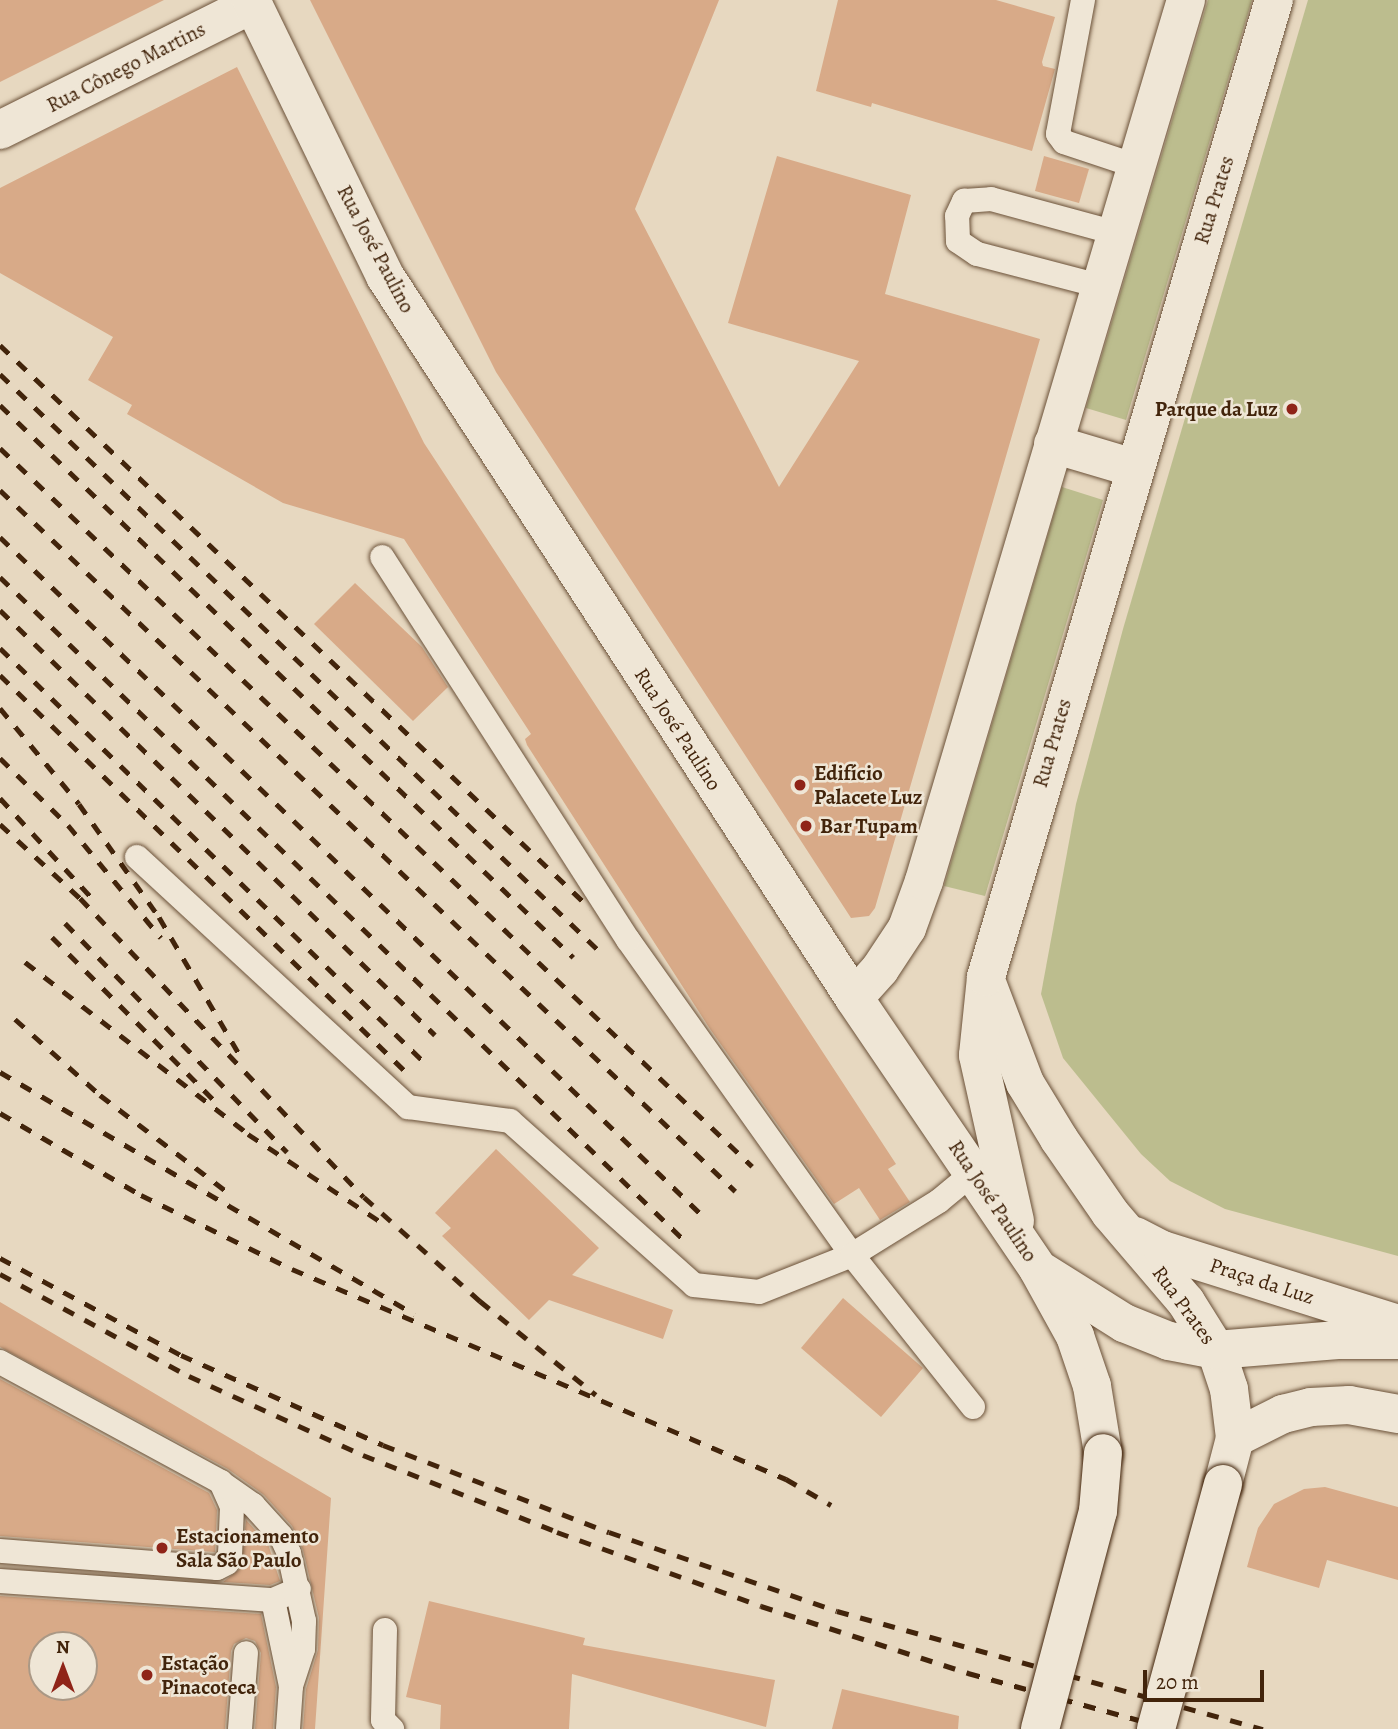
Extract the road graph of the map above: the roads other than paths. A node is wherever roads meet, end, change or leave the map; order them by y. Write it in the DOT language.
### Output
graph roads {
  1 [pos="1083,0"];
  2 [pos="1185,0"];
  3 [pos="1274,0"];
  4 [pos="252,2"];
  5 [pos="0,130"];
  6 [pos="1136,166"];
  7 [pos="1116,233"];
  8 [pos="1100,286"];
  9 [pos="1053,444"];
  10 [pos="1134,468"];
  11 [pos="382,556"];
  12 [pos="137,857"];
  13 [pos="986,978"];
  14 [pos="854,998"];
  15 [pos="974,1172"];
  16 [pos="1128,1233"];
  17 [pos="1028,1253"];
  18 [pos="852,1255"];
  19 [pos="1398,1324"];
  20 [pos="1398,1340"];
  21 [pos="1216,1350"];
  22 [pos="0,1362"];
  23 [pos="973,1407"];
  24 [pos="1398,1414"];
  25 [pos="1236,1438"];
  26 [pos="220,1482"];
  27 [pos="0,1551"];
  28 [pos="0,1581"];
  29 [pos="299,1589"];
  30 [pos="273,1600"];
  31 [pos="385,1630"];
  32 [pos="246,1653"];
  33 [pos="290,1686"];
  34 [pos="240,1729"];
  35 [pos="288,1729"];
  36 [pos="392,1729"];
  37 [pos="1041,1729"];
  38 [pos="1156,1729"];
  1 -- 6 [label="lane"];
  2 -- 6 [label="main road"];
  3 -- 10 [label="main road, Rua Prates"];
  4 -- 5 [label="main road, Rua Cônego Martins"];
  4 -- 14 [label="main road, Rua José Paulino"];
  6 -- 7 [label="main road"];
  7 -- 8 [label="main road"];
  7 -- 8 [label="lane"];
  8 -- 9 [label="main road"];
  9 -- 10 [label="main road"];
  9 -- 14 [label="main road"];
  10 -- 13 [label="main road, Rua Prates"];
  11 -- 18 [label="lane"];
  12 -- 18 [label="lane"];
  13 -- 16 [label="main road, Rua Prates"];
  13 -- 17 [label="main road"];
  14 -- 15 [label="main road, Rua José Paulino"];
  15 -- 17 [label="main road, Rua José Paulino"];
  15 -- 18 [label="lane"];
  16 -- 19 [label="main road, Praça da Luz"];
  16 -- 21 [label="main road, Rua Prates"];
  17 -- 21 [label="main road"];
  17 -- 37 [label="main road, Rua José Paulino, bridge"];
  18 -- 23 [label="lane"];
  20 -- 21 [label="main road"];
  21 -- 25 [label="main road, Rua Prates"];
  22 -- 26 [label="lane"];
  24 -- 25 [label="main road"];
  25 -- 38 [label="main road, bridge"];
  26 -- 27 [label="lane"];
  26 -- 29 [label="lane"];
  28 -- 30 [label="lane"];
  29 -- 30 [label="lane"];
  29 -- 33 [label="lane"];
  30 -- 33 [label="lane"];
  31 -- 36 [label="lane"];
  32 -- 34 [label="lane"];
  33 -- 35 [label="lane"];
}
